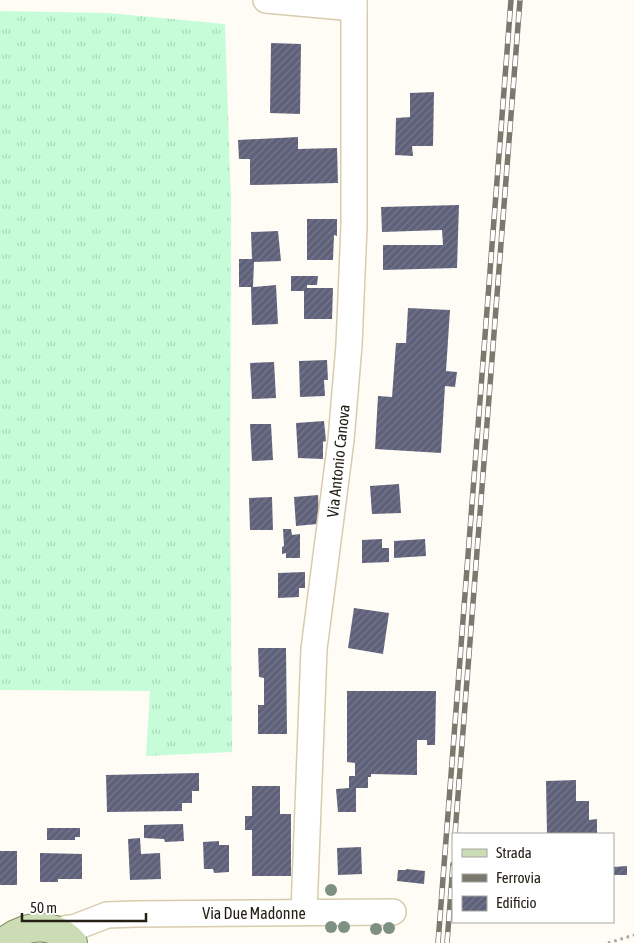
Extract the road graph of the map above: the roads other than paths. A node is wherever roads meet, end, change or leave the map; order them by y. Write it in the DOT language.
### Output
graph roads {
  1 [pos="266,0"];
  2 [pos="354,4"];
  3 [pos="304,912"];
  4 [pos="393,912"];
  5 [pos="116,915"];
  6 [pos="8,934"];
  7 [pos="64,937"];
  8 [pos="82,943"];
  1 -- 2 [label="street, Via Antonio Canova"];
  2 -- 3 [label="street, Via Antonio Canova"];
  3 -- 4 [label="street, Via Due Madonne"];
  3 -- 5 [label="street, Via Due Madonne"];
  5 -- 7 [label="street, Via Due Madonne"];
  5 -- 8 [label="street, Via Due Madonne"];
  6 -- 7 [label="main road"];
}
